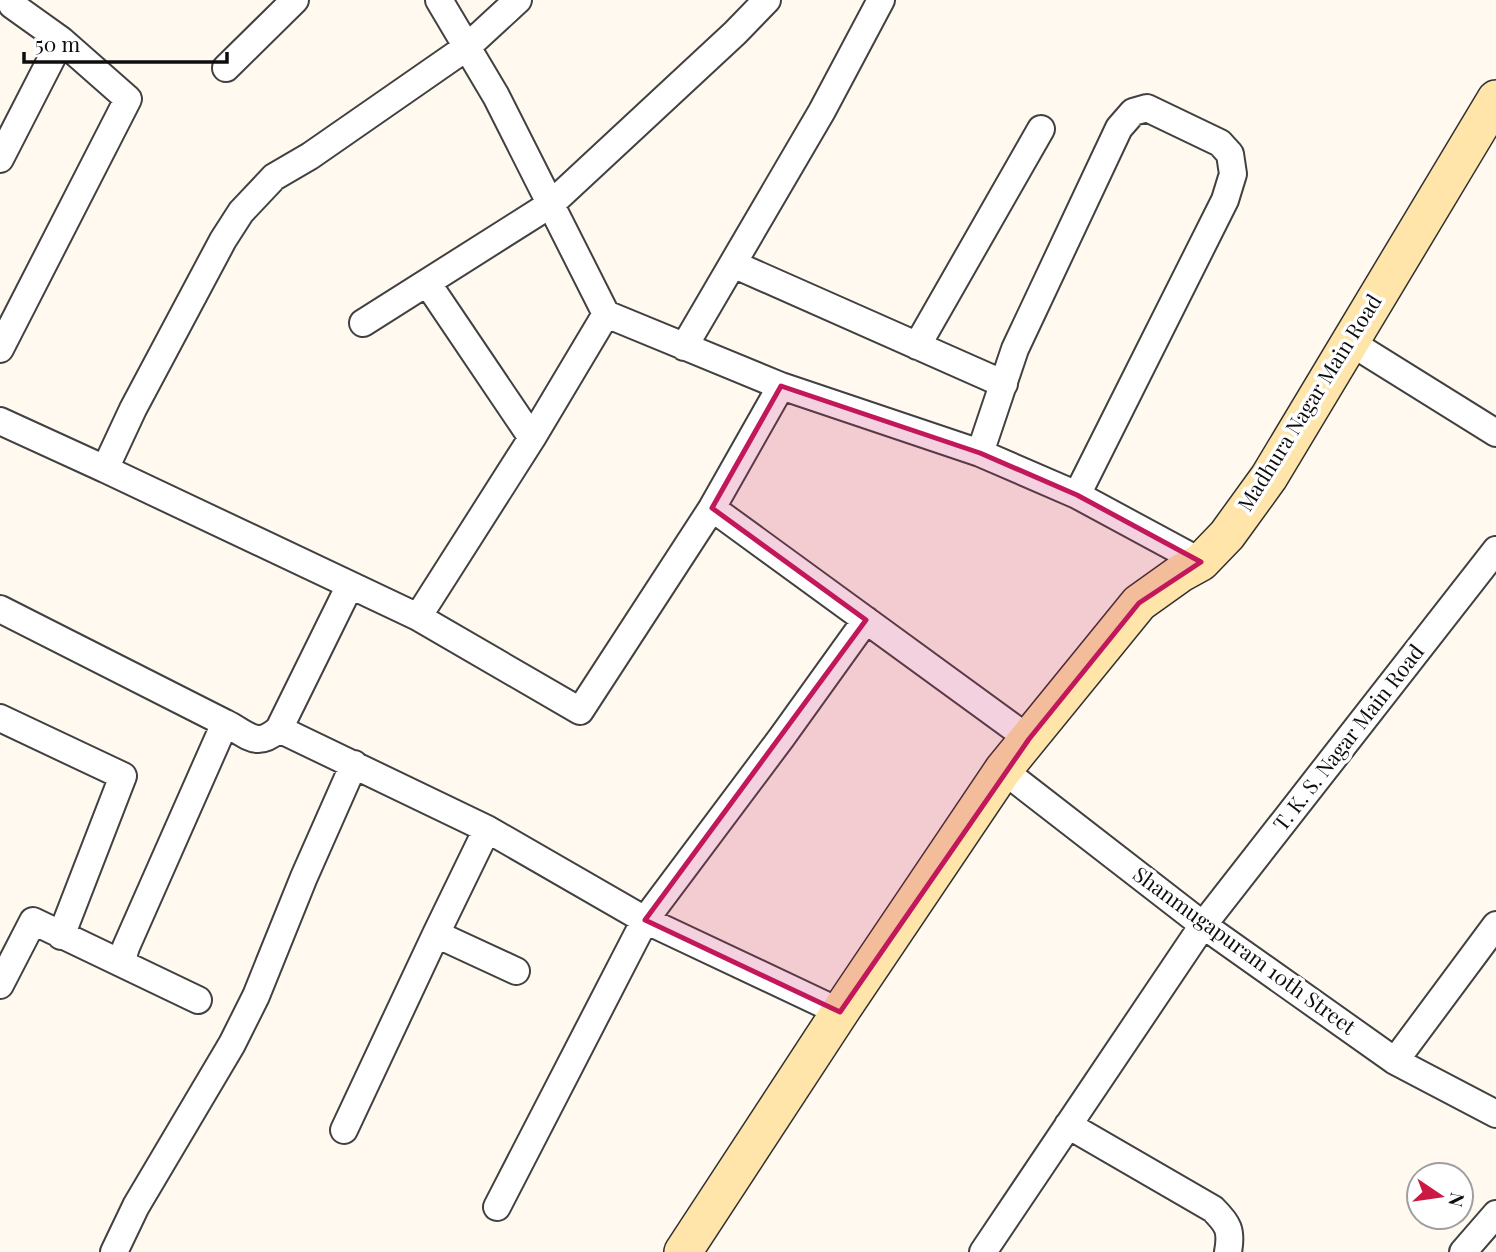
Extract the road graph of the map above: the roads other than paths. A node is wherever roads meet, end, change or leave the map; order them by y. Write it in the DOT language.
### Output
graph roads {
  1 [pos="295,0"];
  2 [pos="439,0"];
  3 [pos="519,0"];
  4 [pos="767,0"];
  5 [pos="881,0"];
  6 [pos="12,5"];
  7 [pos="61,40"];
  8 [pos="467,47"];
  9 [pos="226,68"];
  10 [pos="1496,99"];
  11 [pos="1041,129"];
  12 [pos="0,159"];
  13 [pos="551,204"];
  14 [pos="733,264"];
  15 [pos="428,284"];
  16 [pos="606,314"];
  17 [pos="363,323"];
  18 [pos="1350,342"];
  19 [pos="917,346"];
  20 [pos="684,347"];
  21 [pos="0,349"];
  22 [pos="1004,384"];
  23 [pos="781,386"];
  24 [pos="0,421"];
  25 [pos="1496,433"];
  26 [pos="533,438"];
  27 [pos="980,453"];
  28 [pos="105,469"];
  29 [pos="1077,495"];
  30 [pos="712,508"];
  31 [pos="1496,550"];
  32 [pos="1201,562"];
  33 [pos="350,585"];
  34 [pos="0,609"];
  35 [pos="418,617"];
  36 [pos="866,620"];
  37 [pos="0,718"];
  38 [pos="225,723"];
  39 [pos="279,729"];
  40 [pos="1028,739"];
  41 [pos="354,764"];
  42 [pos="1003,770"];
  43 [pos="487,829"];
  44 [pos="645,920"];
  45 [pos="1203,925"];
  46 [pos="1496,925"];
  47 [pos="436,933"];
  48 [pos="61,936"];
  49 [pos="121,963"];
  50 [pos="516,971"];
  51 [pos="0,985"];
  52 [pos="198,1000"];
  53 [pos="840,1012"];
  54 [pos="1395,1061"];
  55 [pos="1496,1114"];
  56 [pos="1068,1125"];
  57 [pos="344,1130"];
  58 [pos="497,1206"];
  59 [pos="1496,1214"];
  60 [pos="114,1252"];
  61 [pos="683,1252"];
  62 [pos="983,1252"];
  63 [pos="1228,1252"];
  64 [pos="1462,1252"];
  1 -- 9 [label="street"];
  2 -- 8 [label="street"];
  3 -- 8 [label="street"];
  4 -- 13 [label="street"];
  5 -- 14 [label="street"];
  6 -- 7 [label="street"];
  7 -- 12 [label="street"];
  7 -- 21 [label="street"];
  8 -- 13 [label="street"];
  8 -- 28 [label="street"];
  10 -- 18 [label="street, Madhura Nagar Main Road"];
  11 -- 19 [label="street"];
  13 -- 15 [label="street"];
  13 -- 16 [label="street"];
  14 -- 19 [label="street"];
  14 -- 20 [label="street"];
  15 -- 17 [label="street"];
  15 -- 26 [label="street"];
  16 -- 20 [label="street"];
  16 -- 26 [label="street"];
  18 -- 25 [label="street"];
  18 -- 32 [label="street, Madhura Nagar Main Road"];
  19 -- 22 [label="street"];
  20 -- 23 [label="street"];
  22 -- 27 [label="street"];
  22 -- 29 [label="street"];
  23 -- 27 [label="street"];
  23 -- 30 [label="street"];
  24 -- 28 [label="street"];
  26 -- 35 [label="street"];
  27 -- 29 [label="street"];
  28 -- 33 [label="street"];
  29 -- 32 [label="street"];
  30 -- 35 [label="street"];
  30 -- 36 [label="street"];
  31 -- 45 [label="street, T. K. S. Nagar Main Road"];
  32 -- 40 [label="street, Madhura Nagar Main Road"];
  33 -- 35 [label="street"];
  33 -- 39 [label="street"];
  34 -- 38 [label="street"];
  36 -- 40 [label="street"];
  36 -- 44 [label="street"];
  37 -- 48 [label="street"];
  38 -- 39 [label="street"];
  38 -- 49 [label="street"];
  39 -- 41 [label="street"];
  40 -- 42 [label="street, Madhura Nagar Main Road"];
  41 -- 43 [label="street"];
  41 -- 60 [label="street"];
  42 -- 45 [label="street, Shanmugapuram 10th Street"];
  42 -- 53 [label="street, Madhura Nagar Main Road"];
  43 -- 44 [label="street"];
  43 -- 47 [label="street"];
  44 -- 53 [label="street"];
  44 -- 58 [label="street"];
  45 -- 54 [label="street, Shanmugapuram 10th Street"];
  45 -- 56 [label="street, T. K. S. Nagar Main Road"];
  46 -- 54 [label="street"];
  47 -- 50 [label="street"];
  47 -- 57 [label="street"];
  48 -- 49 [label="street"];
  48 -- 51 [label="street"];
  49 -- 52 [label="street"];
  53 -- 61 [label="street, Madhura Nagar Main Road"];
  54 -- 55 [label="street, Shanmugapuram 10th Street"];
  56 -- 62 [label="street, T. K. S. Nagar Main Road"];
  56 -- 63 [label="street"];
  59 -- 64 [label="street"];
}
